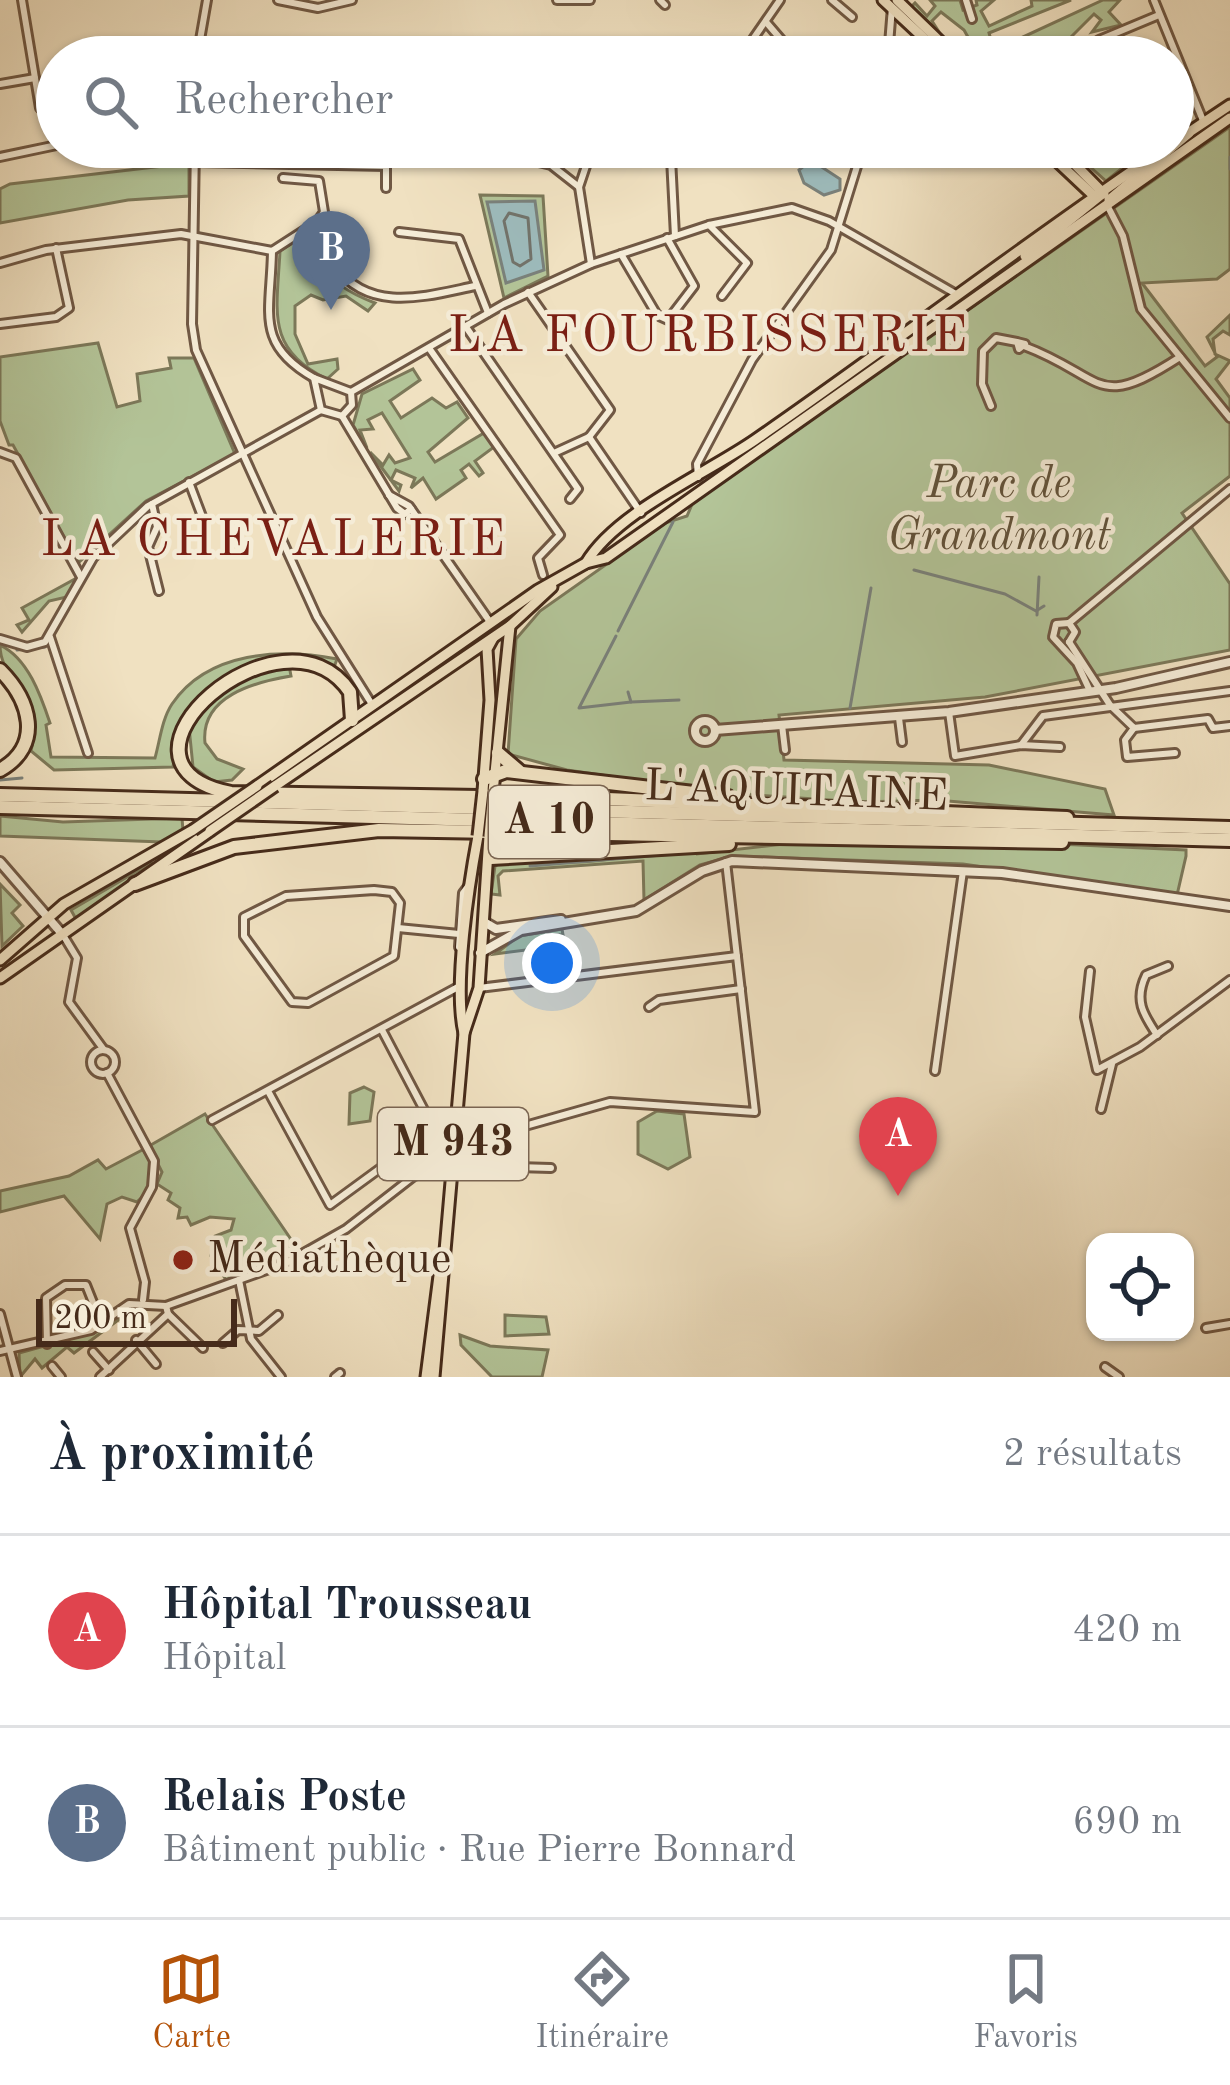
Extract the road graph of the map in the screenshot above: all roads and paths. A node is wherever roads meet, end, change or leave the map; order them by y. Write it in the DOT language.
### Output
graph roads {
  1 [pos="22,0"];
  2 [pos="207,0"];
  3 [pos="278,0"];
  4 [pos="352,0"];
  5 [pos="557,0"];
  6 [pos="590,0"];
  7 [pos="780,0"];
  8 [pos="832,0"];
  9 [pos="967,0"];
  10 [pos="1154,0"];
  11 [pos="340,2"];
  12 [pos="891,2"];
  13 [pos="1159,15"];
  14 [pos="852,17"];
  15 [pos="972,19"];
  16 [pos="766,22"];
  17 [pos="201,36"];
  18 [pos="754,36"];
  19 [pos="778,36"];
  20 [pos="889,36"];
  21 [pos="924,36"];
  22 [pos="931,36"];
  23 [pos="1111,36"];
  24 [pos="1168,36"];
  25 [pos="35,78"];
  26 [pos="0,84"];
  27 [pos="36,84"];
  28 [pos="1194,99"];
  29 [pos="1230,105"];
  30 [pos="1230,118"];
  31 [pos="1204,123"];
  32 [pos="1194,130"];
  33 [pos="1194,140"];
  34 [pos="36,150"];
  35 [pos="0,157"];
  36 [pos="195,168"];
  37 [pos="386,168"];
  38 [pos="555,168"];
  39 [pos="585,168"];
  40 [pos="671,168"];
  41 [pos="857,168"];
  42 [pos="1065,168"];
  43 [pos="1081,168"];
  44 [pos="1139,168"];
  45 [pos="1144,168"];
  46 [pos="1149,168"];
  47 [pos="283,178"];
  48 [pos="1083,184"];
  49 [pos="386,188"];
  50 [pos="579,188"];
  51 [pos="1101,198"];
  52 [pos="317,222"];
  53 [pos="709,226"];
  54 [pos="839,227"];
  55 [pos="399,232"];
  56 [pos="194,234"];
  57 [pos="671,237"];
  58 [pos="56,248"];
  59 [pos="272,251"];
  60 [pos="621,253"];
  61 [pos="754,255"];
  62 [pos="0,263"];
  63 [pos="747,263"];
  64 [pos="591,264"];
  65 [pos="475,286"];
  66 [pos="528,292"];
  67 [pos="722,296"];
  68 [pos="960,300"];
  69 [pos="488,313"];
  70 [pos="0,324"];
  71 [pos="466,327"];
  72 [pos="429,348"];
  73 [pos="1180,357"];
  74 [pos="314,378"];
  75 [pos="332,383"];
  76 [pos="320,392"];
  77 [pos="351,392"];
  78 [pos="991,406"];
  79 [pos="321,410"];
  80 [pos="341,416"];
  81 [pos="1230,418"];
  82 [pos="589,437"];
  83 [pos="0,452"];
  84 [pos="554,453"];
  85 [pos="242,457"];
  86 [pos="698,477"];
  87 [pos="189,482"];
  88 [pos="1230,489"];
  89 [pos="570,499"];
  90 [pos="152,504"];
  91 [pos="641,512"];
  92 [pos="203,520"];
  93 [pos="586,563"];
  94 [pos="543,575"];
  95 [pos="81,577"];
  96 [pos="551,587"];
  97 [pos="159,591"];
  98 [pos="491,622"];
  99 [pos="1069,623"];
  100 [pos="510,626"];
  101 [pos="496,634"];
  102 [pos="50,637"];
  103 [pos="0,639"];
  104 [pos="1066,643"];
  105 [pos="506,647"];
  106 [pos="466,654"];
  107 [pos="488,662"];
  108 [pos="1230,662"];
  109 [pos="0,670"];
  110 [pos="1116,688"];
  111 [pos="1095,691"];
  112 [pos="1230,691"];
  113 [pos="1120,704"];
  114 [pos="1109,705"];
  115 [pos="373,706"];
  116 [pos="949,712"];
  117 [pos="899,718"];
  118 [pos="352,720"];
  119 [pos="782,725"];
  120 [pos="1230,726"];
  121 [pos="1134,728"];
  122 [pos="715,730"];
  123 [pos="902,742"];
  124 [pos="1021,745"];
  125 [pos="1060,747"];
  126 [pos="785,750"];
  127 [pos="88,753"];
  128 [pos="498,753"];
  129 [pos="1175,753"];
  130 [pos="0,770"];
  131 [pos="520,772"];
  132 [pos="489,784"];
  133 [pos="0,795"];
  134 [pos="788,806"];
  135 [pos="0,807"];
  136 [pos="1230,828"];
  137 [pos="1098,831"];
  138 [pos="484,836"];
  139 [pos="813,838"];
  140 [pos="1230,840"];
  141 [pos="476,850"];
  142 [pos="490,854"];
  143 [pos="0,862"];
  144 [pos="726,862"];
  145 [pos="963,871"];
  146 [pos="472,883"];
  147 [pos="135,884"];
  148 [pos="1230,907"];
  149 [pos="48,915"];
  150 [pos="574,921"];
  151 [pos="484,922"];
  152 [pos="398,928"];
  153 [pos="459,934"];
  154 [pos="63,935"];
  155 [pos="478,954"];
  156 [pos="737,956"];
  157 [pos="0,960"];
  158 [pos="465,963"];
  159 [pos="1168,966"];
  160 [pos="1090,971"];
  161 [pos="0,978"];
  162 [pos="1230,980"];
  163 [pos="741,988"];
  164 [pos="460,991"];
  165 [pos="477,992"];
  166 [pos="649,1007"];
  167 [pos="382,1030"];
  168 [pos="85,1031"];
  169 [pos="464,1033"];
  170 [pos="1157,1035"];
  171 [pos="104,1050"];
  172 [pos="93,1057"];
  173 [pos="1112,1064"];
  174 [pos="935,1071"];
  175 [pos="107,1073"];
  176 [pos="268,1091"];
  177 [pos="1102,1109"];
  178 [pos="212,1120"];
  179 [pos="509,1153"];
  180 [pos="451,1165"];
  181 [pos="520,1165"];
  182 [pos="551,1168"];
  183 [pos="239,1280"];
  184 [pos="143,1300"];
  185 [pos="166,1309"];
  186 [pos="0,1314"];
  187 [pos="278,1315"];
  188 [pos="1230,1324"];
  189 [pos="102,1325"];
  190 [pos="1206,1328"];
  191 [pos="250,1330"];
  192 [pos="136,1340"];
  193 [pos="223,1343"];
  194 [pos="47,1344"];
  195 [pos="203,1348"];
  196 [pos="5,1351"];
  197 [pos="93,1352"];
  198 [pos="156,1364"];
  199 [pos="52,1366"];
  200 [pos="1106,1367"];
  201 [pos="109,1370"];
  202 [pos="17,1377"];
  203 [pos="62,1377"];
  204 [pos="100,1377"];
  205 [pos="281,1377"];
  206 [pos="430,1377"];
  207 [pos="1119,1377"];
  1 -- 25 [label="street"];
  2 -- 17 [label="street"];
  3 -- 11 [label="street"];
  4 -- 11 [label="street"];
  5 -- 6 [label="street"];
  7 -- 16 [label="street"];
  8 -- 14 [label="street"];
  9 -- 15 [label="street"];
  10 -- 13 [label="street"];
  12 -- 20 [label="street"];
  12 -- 21 [label="main road"];
  12 -- 22 [label="main road"];
  13 -- 23 [label="street"];
  13 -- 24 [label="street"];
  16 -- 18 [label="street"];
  16 -- 19 [label="street"];
  25 -- 26 [label="street"];
  25 -- 27 [label="street"];
  28 -- 31 [label="street"];
  29 -- 31 [label="main road"];
  30 -- 33 [label="main road"];
  31 -- 32 [label="main road"];
  34 -- 35 [label="street"];
  36 -- 56 [label="street"];
  37 -- 49 [label="street"];
  38 -- 50 [label="street"];
  39 -- 50 [label="street"];
  40 -- 57 [label="street"];
  41 -- 54 [label="street"];
  42 -- 48 [label="main road"];
  43 -- 48 [label="main road"];
  43 -- 51 [label="main road"];
  44 -- 51 [label="main road"];
  45 -- 51 [label="main road"];
  46 -- 51 [label="main road"];
  47 -- 52 [label="street"];
  48 -- 51 [label="main road"];
  50 -- 64 [label="street"];
  51 -- 68 [label="main road"];
  51 -- 68 [label="main road"];
  51 -- 73 [label="street"];
  52 -- 59 [label="street"];
  52 -- 65 [label="street"];
  53 -- 54 [label="street"];
  53 -- 57 [label="street"];
  53 -- 63 [label="street"];
  54 -- 68 [label="street"];
  54 -- 86 [label="street"];
  55 -- 65 [label="street"];
  56 -- 58 [label="street"];
  56 -- 59 [label="street"];
  56 -- 85 [label="street"];
  57 -- 60 [label="street"];
  57 -- 60 [label="street"];
  58 -- 62 [label="street"];
  58 -- 70 [label="street"];
  59 -- 74 [label="street"];
  60 -- 64 [label="street"];
  61 -- 63 [label="street"];
  63 -- 67 [label="street"];
  64 -- 66 [label="street"];
  65 -- 69 [label="street"];
  66 -- 69 [label="street"];
  66 -- 82 [label="street"];
  68 -- 86 [label="main road"];
  68 -- 93 [label="main road"];
  69 -- 71 [label="street"];
  71 -- 72 [label="street"];
  71 -- 84 [label="street"];
  72 -- 77 [label="street"];
  72 -- 94 [label="street"];
  73 -- 78 [label="street"];
  73 -- 81 [label="street"];
  74 -- 75 [label="street"];
  74 -- 76 [label="street"];
  75 -- 76 [label="street"];
  75 -- 77 [label="street"];
  76 -- 79 [label="street"];
  77 -- 80 [label="street"];
  79 -- 80 [label="street"];
  79 -- 85 [label="street"];
  80 -- 98 [label="street"];
  82 -- 84 [label="street"];
  82 -- 91 [label="street"];
  83 -- 95 [label="street"];
  84 -- 89 [label="street"];
  85 -- 87 [label="street"];
  85 -- 115 [label="street"];
  86 -- 91 [label="main road"];
  87 -- 90 [label="street"];
  87 -- 92 [label="street"];
  88 -- 99 [label="street"];
  90 -- 95 [label="street"];
  90 -- 97 [label="street"];
  91 -- 93 [label="main road"];
  93 -- 96 [label="main road"];
  95 -- 102 [label="street"];
  96 -- 98 [label="main road"];
  96 -- 100 [label="main road"];
  98 -- 101 [label="main road"];
  98 -- 115 [label="main road"];
  99 -- 104 [label="street"];
  99 -- 104 [label="street"];
  100 -- 101 [label="main road"];
  100 -- 105 [label="main road, M 943"];
  101 -- 105 [label="main road"];
  101 -- 106 [label="main road"];
  101 -- 107 [label="main road, M 943"];
  102 -- 103 [label="street"];
  102 -- 127 [label="street"];
  104 -- 111 [label="street"];
  105 -- 128 [label="main road, M 943"];
  106 -- 107 [label="main road"];
  106 -- 147 [label="main road, bridge"];
  107 -- 132 [label="main road, M 943"];
  108 -- 110 [label="street"];
  109 -- 130 [label="highway"];
  110 -- 111 [label="street"];
  110 -- 113 [label="street"];
  111 -- 114 [label="street"];
  111 -- 116 [label="street"];
  112 -- 113 [label="street"];
  113 -- 114 [label="street"];
  114 -- 121 [label="street"];
  114 -- 124 [label="street"];
  115 -- 118 [label="main road"];
  116 -- 117 [label="street"];
  116 -- 124 [label="street"];
  117 -- 119 [label="street"];
  117 -- 123 [label="street"];
  118 -- 134 [label="highway"];
  118 -- 149 [label="main road, bridge"];
  119 -- 122 [label="street"];
  119 -- 126 [label="street"];
  120 -- 121 [label="street"];
  121 -- 129 [label="street"];
  124 -- 125 [label="street"];
  128 -- 131 [label="highway"];
  128 -- 132 [label="main road, M 943"];
  131 -- 132 [label="highway"];
  131 -- 134 [label="highway"];
  132 -- 138 [label="main road, M 943, bridge"];
  133 -- 137 [label="highway, L'AQUITAINE / A 10"];
  134 -- 137 [label="highway"];
  135 -- 137 [label="highway, L'AQUITAINE / A 10"];
  136 -- 137 [label="highway, L'AQUITAINE / A 10"];
  137 -- 139 [label="highway"];
  137 -- 140 [label="highway, L'AQUITAINE / A 10"];
  138 -- 141 [label="main road, M 943"];
  138 -- 142 [label="main road, M 943"];
  139 -- 142 [label="highway"];
  139 -- 147 [label="highway"];
  141 -- 142 [label="main road"];
  141 -- 146 [label="main road, M 943"];
  142 -- 151 [label="main road, M 943"];
  143 -- 149 [label="street"];
  144 -- 145 [label="street"];
  144 -- 150 [label="street"];
  144 -- 156 [label="street"];
  145 -- 148 [label="street"];
  145 -- 174 [label="street"];
  146 -- 153 [label="street"];
  146 -- 158 [label="main road, M 943"];
  147 -- 154 [label="main road"];
  149 -- 154 [label="street"];
  149 -- 157 [label="main road"];
  150 -- 151 [label="street"];
  150 -- 155 [label="street"];
  151 -- 155 [label="main road, M 943"];
  152 -- 152 [label="street"];
  152 -- 153 [label="street"];
  153 -- 158 [label="street"];
  154 -- 161 [label="main road"];
  154 -- 168 [label="street"];
  155 -- 165 [label="main road, M 943"];
  156 -- 163 [label="street"];
  156 -- 165 [label="street"];
  158 -- 164 [label="main road, M 943"];
  159 -- 170 [label="street"];
  160 -- 173 [label="street"];
  162 -- 170 [label="street"];
  163 -- 166 [label="street"];
  163 -- 179 [label="street"];
  164 -- 165 [label="main road"];
  164 -- 167 [label="street"];
  164 -- 169 [label="main road, M 943"];
  165 -- 169 [label="main road, M 943"];
  167 -- 176 [label="street"];
  167 -- 176 [label="street"];
  168 -- 171 [label="street"];
  168 -- 172 [label="street"];
  169 -- 180 [label="main road, M 943"];
  170 -- 173 [label="street"];
  171 -- 172 [label="street"];
  171 -- 175 [label="street"];
  172 -- 175 [label="street"];
  173 -- 177 [label="street"];
  175 -- 184 [label="street"];
  176 -- 178 [label="street"];
  179 -- 180 [label="street"];
  179 -- 181 [label="street"];
  180 -- 181 [label="street"];
  180 -- 183 [label="street"];
  180 -- 206 [label="main road, M 943"];
  181 -- 182 [label="street"];
  183 -- 185 [label="street"];
  183 -- 191 [label="street"];
  184 -- 185 [label="street"];
  184 -- 189 [label="street"];
  185 -- 192 [label="street"];
  185 -- 195 [label="street"];
  186 -- 196 [label="street"];
  187 -- 191 [label="street"];
  188 -- 190 [label="street"];
  189 -- 194 [label="street"];
  189 -- 194 [label="street"];
  191 -- 193 [label="street"];
  191 -- 205 [label="street"];
  192 -- 198 [label="street"];
  192 -- 201 [label="street"];
  194 -- 196 [label="street"];
  196 -- 202 [label="street"];
  197 -- 201 [label="street"];
  199 -- 203 [label="street"];
  200 -- 207 [label="street"];
  201 -- 204 [label="street"];
}
